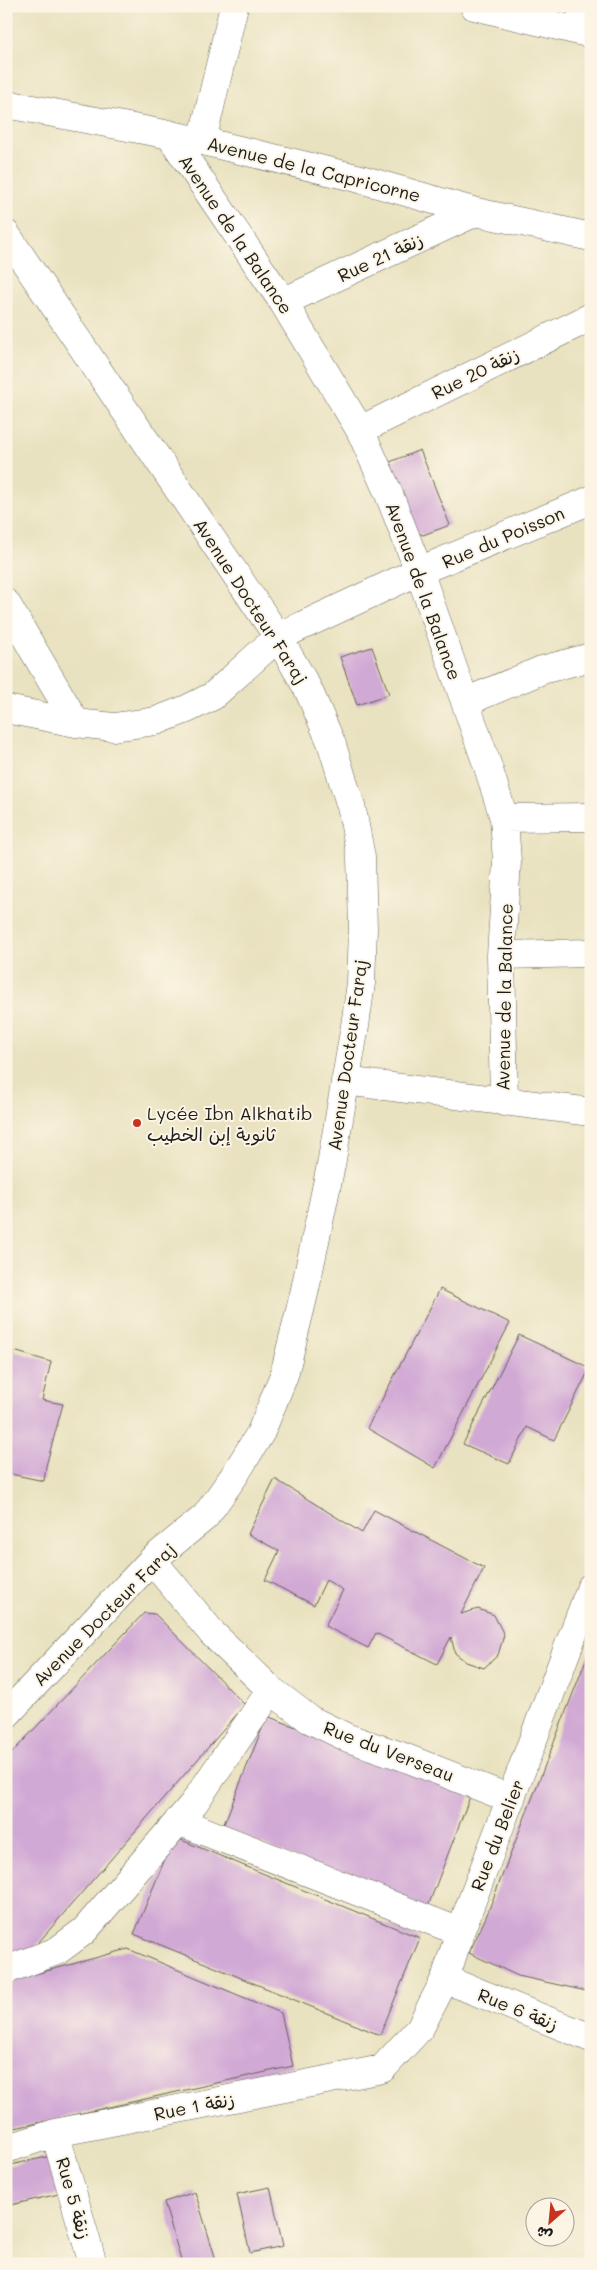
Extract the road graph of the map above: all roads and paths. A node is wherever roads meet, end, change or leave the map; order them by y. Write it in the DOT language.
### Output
graph roads {
  1 [pos="234,6"];
  2 [pos="474,6"];
  3 [pos="585,24"];
  4 [pos="6,104"];
  5 [pos="169,134"];
  6 [pos="202,141"];
  7 [pos="476,212"];
  8 [pos="6,234"];
  9 [pos="591,237"];
  10 [pos="283,302"];
  11 [pos="591,317"];
  12 [pos="360,430"];
  13 [pos="591,500"];
  14 [pos="419,572"];
  15 [pos="6,603"];
  16 [pos="278,637"];
  17 [pos="591,657"];
  18 [pos="465,702"];
  19 [pos="6,710"];
  20 [pos="76,723"];
  21 [pos="591,817"];
  22 [pos="504,818"];
  23 [pos="591,954"];
  24 [pos="501,955"];
  25 [pos="345,1081"];
  26 [pos="504,1102"];
  27 [pos="591,1112"];
  28 [pos="152,1560"];
  29 [pos="591,1587"];
  30 [pos="586,1617"];
  31 [pos="271,1690"];
  32 [pos="6,1715"];
  33 [pos="510,1798"];
  34 [pos="178,1821"];
  35 [pos="460,1932"];
  36 [pos="6,1970"];
  37 [pos="445,1979"];
  38 [pos="591,2038"];
  39 [pos="382,2069"];
  40 [pos="55,2133"];
  41 [pos="6,2149"];
  42 [pos="94,2264"];
  1 -- 6 [label="street"];
  2 -- 3 [label="street"];
  4 -- 5 [label="street, Avenue de la Capricorne"];
  5 -- 6 [label="street, Avenue de la Capricorne"];
  5 -- 10 [label="street, Avenue de la Balance"];
  6 -- 7 [label="street, Avenue de la Capricorne"];
  7 -- 9 [label="street, Avenue de la Capricorne"];
  7 -- 10 [label="street, Rue 21 زنقة"];
  8 -- 16 [label="street, Avenue Docteur Faraj"];
  10 -- 12 [label="street, Avenue de la Balance"];
  11 -- 12 [label="street, Rue 20 زنقة"];
  12 -- 14 [label="street, Avenue de la Balance"];
  13 -- 14 [label="street, Rue du Poisson"];
  14 -- 16 [label="street, Rue du Poisson"];
  14 -- 18 [label="street, Avenue de la Balance"];
  15 -- 20 [label="street"];
  16 -- 20 [label="street, Rue du Poisson"];
  16 -- 25 [label="street, Avenue Docteur Faraj"];
  17 -- 18 [label="street"];
  18 -- 22 [label="street, Avenue de la Balance"];
  19 -- 20 [label="street, Rue du Poisson"];
  21 -- 22 [label="street"];
  22 -- 24 [label="street, Avenue de la Balance"];
  23 -- 24 [label="street"];
  24 -- 26 [label="street, Avenue de la Balance"];
  25 -- 26 [label="street"];
  25 -- 28 [label="street, Avenue Docteur Faraj"];
  26 -- 27 [label="street"];
  28 -- 31 [label="street, Rue du Verseau"];
  28 -- 32 [label="street, Avenue Docteur Faraj"];
  29 -- 30 [label="street, Rue du Belier"];
  30 -- 33 [label="street, Rue du Belier"];
  31 -- 33 [label="street, Rue du Verseau"];
  31 -- 34 [label="street"];
  33 -- 35 [label="street, Rue du Belier"];
  34 -- 35 [label="street"];
  34 -- 36 [label="street"];
  35 -- 37 [label="street, Rue du Belier"];
  37 -- 38 [label="street, Rue 6 زنقة"];
  37 -- 39 [label="street, Rue du Belier"];
  39 -- 40 [label="street, Rue 1 زنقة"];
  40 -- 41 [label="street, Rue 1 زنقة"];
  40 -- 42 [label="street, Rue 5 زنقة"];
}
